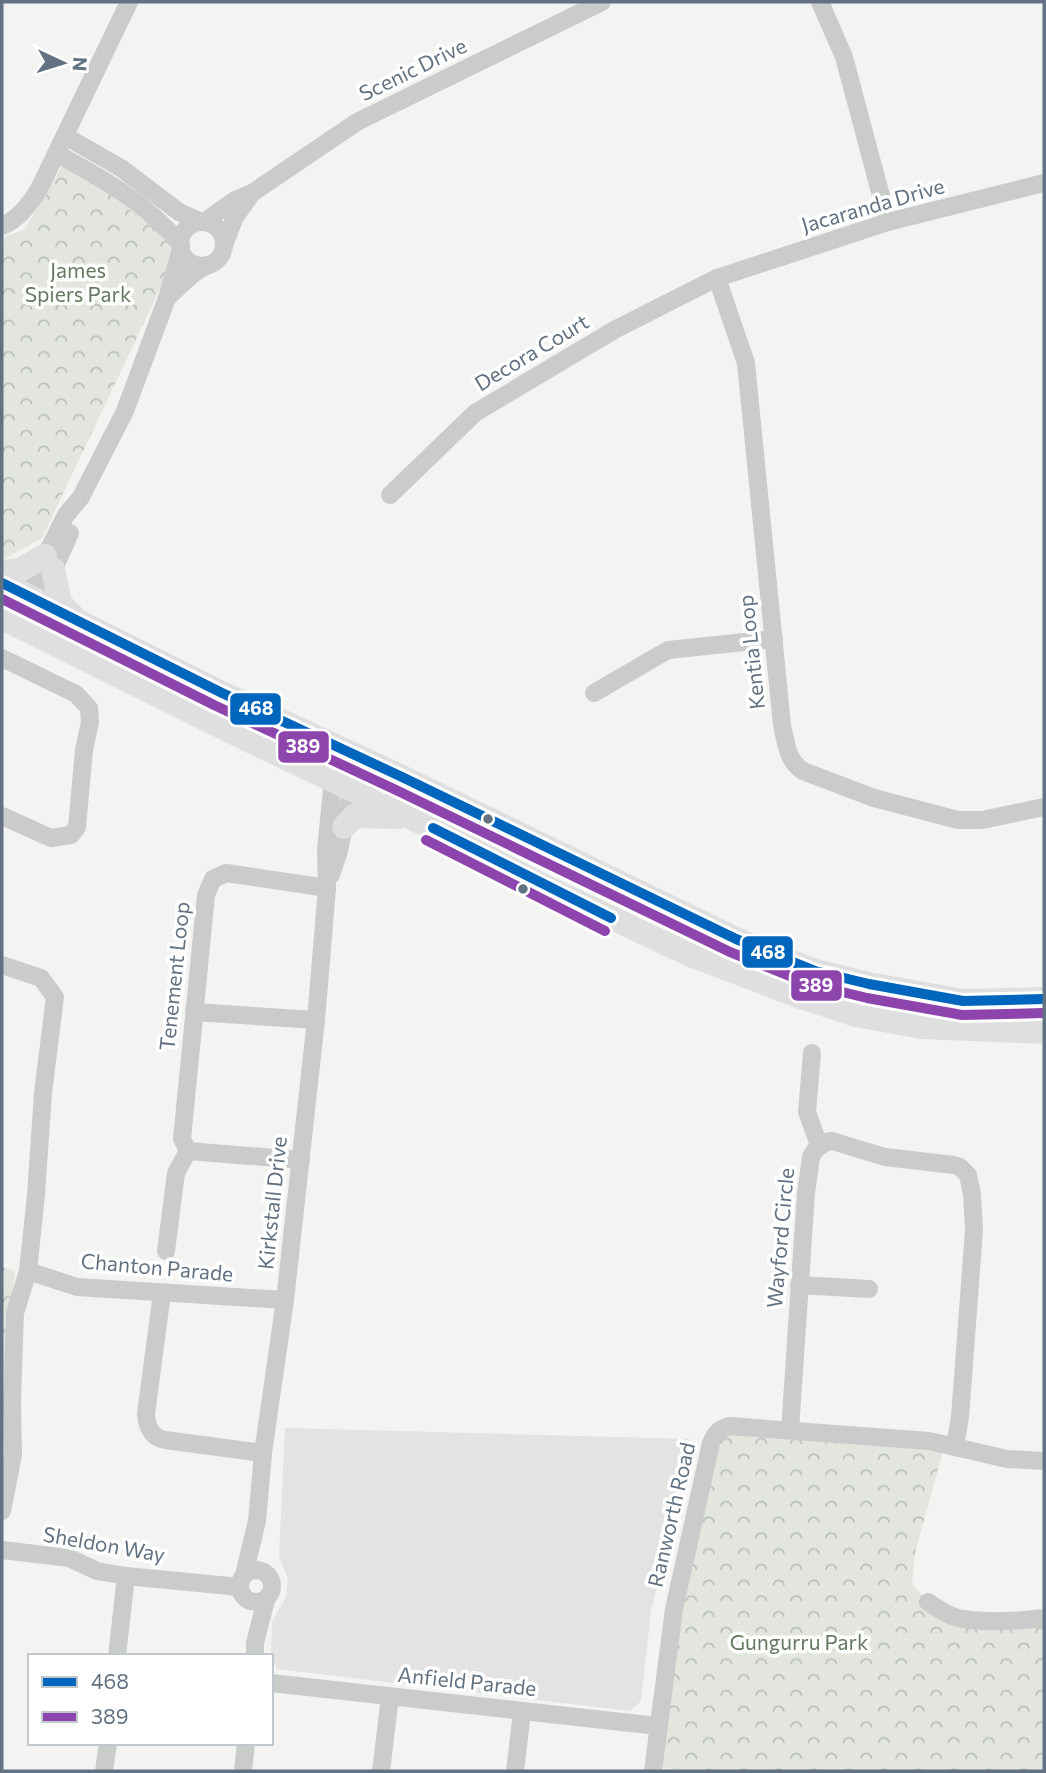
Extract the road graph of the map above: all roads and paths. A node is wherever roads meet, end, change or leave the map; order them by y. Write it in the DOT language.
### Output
graph roads {
  1 [pos="129,2"];
  2 [pos="602,2"];
  3 [pos="820,2"];
  4 [pos="65,136"];
  5 [pos="57,153"];
  6 [pos="1044,183"];
  7 [pos="252,193"];
  8 [pos="203,222"];
  9 [pos="888,222"];
  10 [pos="2,226"];
  11 [pos="224,245"];
  12 [pos="181,247"];
  13 [pos="206,265"];
  14 [pos="717,278"];
  15 [pos="167,298"];
  16 [pos="390,495"];
  17 [pos="49,563"];
  18 [pos="2,572"];
  19 [pos="2,583"];
  20 [pos="33,597"];
  21 [pos="76,620"];
  22 [pos="11,623"];
  23 [pos="774,639"];
  24 [pos="2,658"];
  25 [pos="594,693"];
  26 [pos="355,755"];
  27 [pos="342,785"];
  28 [pos="1044,807"];
  29 [pos="2,816"];
  30 [pos="416,820"];
  31 [pos="344,827"];
  32 [pos="327,888"];
  33 [pos="2,965"];
  34 [pos="1044,999"];
  35 [pos="194,1012"];
  36 [pos="316,1020"];
  37 [pos="1044,1032"];
  38 [pos="812,1053"];
  39 [pos="819,1145"];
  40 [pos="188,1151"];
  41 [pos="301,1160"];
  42 [pos="166,1251"];
  43 [pos="28,1270"];
  44 [pos="799,1285"];
  45 [pos="869,1289"];
  46 [pos="162,1293"];
  47 [pos="285,1300"];
  48 [pos="790,1430"];
  49 [pos="956,1446"];
  50 [pos="263,1453"];
  51 [pos="1044,1461"];
  52 [pos="2,1511"];
  53 [pos="257,1521"];
  54 [pos="2,1550"];
  55 [pos="265,1572"];
  56 [pos="126,1576"];
  57 [pos="243,1587"];
  58 [pos="266,1600"];
  59 [pos="928,1602"];
  60 [pos="1044,1618"];
  61 [pos="255,1649"];
  62 [pos="117,1654"];
  63 [pos="273,1683"];
  64 [pos="390,1696"];
  65 [pos="522,1712"];
  66 [pos="658,1726"];
  67 [pos="108,1745"];
  68 [pos="246,1745"];
  69 [pos="104,1771"];
  70 [pos="243,1771"];
  71 [pos="381,1771"];
  72 [pos="515,1771"];
  73 [pos="653,1771"];
  1 -- 4 [label="street"];
  2 -- 7 [label="street, Scenic Drive"];
  3 -- 9 [label="street"];
  4 -- 5 [label="street"];
  4 -- 8 [label="street"];
  5 -- 10 [label="street"];
  5 -- 12 [label="street"];
  6 -- 9 [label="street, Jacaranda Drive"];
  7 -- 8 [label="street, Scenic Drive"];
  7 -- 11 [label="street, Scenic Drive"];
  8 -- 11 [label="street"];
  8 -- 12 [label="street"];
  9 -- 14 [label="street, Jacaranda Drive"];
  11 -- 13 [label="street"];
  12 -- 13 [label="street"];
  12 -- 15 [label="street"];
  13 -- 15 [label="street"];
  14 -- 16 [label="street, Decora Court"];
  14 -- 23 [label="street, Kentia Loop"];
  15 -- 17 [label="street"];
  17 -- 18 [label="highway"];
  17 -- 20 [label="street"];
  17 -- 21 [label="highway"];
  19 -- 20 [label="highway"];
  20 -- 21 [label="highway"];
  20 -- 22 [label="street"];
  21 -- 26 [label="highway"];
  22 -- 27 [label="highway"];
  23 -- 25 [label="street"];
  23 -- 28 [label="street, Kentia Loop"];
  24 -- 29 [label="street"];
  26 -- 27 [label="street, Kirkstall Drive"];
  26 -- 34 [label="highway"];
  27 -- 30 [label="highway"];
  27 -- 31 [label="street, Kirkstall Drive"];
  27 -- 32 [label="street, Kirkstall Drive"];
  30 -- 31 [label="highway"];
  30 -- 37 [label="highway"];
  31 -- 32 [label="street, Kirkstall Drive"];
  32 -- 35 [label="street, Tenement Loop"];
  32 -- 36 [label="street, Kirkstall Drive"];
  33 -- 43 [label="street"];
  35 -- 36 [label="street"];
  35 -- 40 [label="street, Tenement Loop"];
  36 -- 41 [label="street, Kirkstall Drive"];
  38 -- 39 [label="street"];
  39 -- 44 [label="street, Wayford Circle"];
  39 -- 49 [label="street, Wayford Circle"];
  40 -- 41 [label="street"];
  40 -- 42 [label="street, Tenement Loop"];
  41 -- 47 [label="street, Kirkstall Drive"];
  43 -- 46 [label="street, Chanton Parade"];
  43 -- 52 [label="street"];
  44 -- 45 [label="street"];
  44 -- 48 [label="street, Wayford Circle"];
  46 -- 47 [label="street, Chanton Parade"];
  46 -- 50 [label="street"];
  47 -- 50 [label="street, Kirkstall Drive"];
  48 -- 49 [label="street, Ranworth Road"];
  48 -- 66 [label="street, Ranworth Road"];
  49 -- 51 [label="street, Ranworth Road"];
  50 -- 53 [label="street, Kirkstall Drive"];
  53 -- 55 [label="street, Kirkstall Drive"];
  53 -- 57 [label="street, Kirkstall Drive"];
  54 -- 56 [label="street, Sheldon Way"];
  55 -- 57 [label="street"];
  55 -- 58 [label="street"];
  56 -- 57 [label="street, Sheldon Way"];
  56 -- 62 [label="street"];
  57 -- 58 [label="street"];
  57 -- 61 [label="street, Kirkstall Drive"];
  58 -- 61 [label="street, Kirkstall Drive"];
  59 -- 60 [label="street"];
  63 -- 64 [label="street, Anfield Parade"];
  64 -- 65 [label="street, Anfield Parade"];
  64 -- 71 [label="street"];
  65 -- 66 [label="street, Anfield Parade"];
  65 -- 72 [label="street"];
  66 -- 73 [label="street, Ranworth Road"];
  67 -- 69 [label="street"];
  68 -- 70 [label="street"];
}
